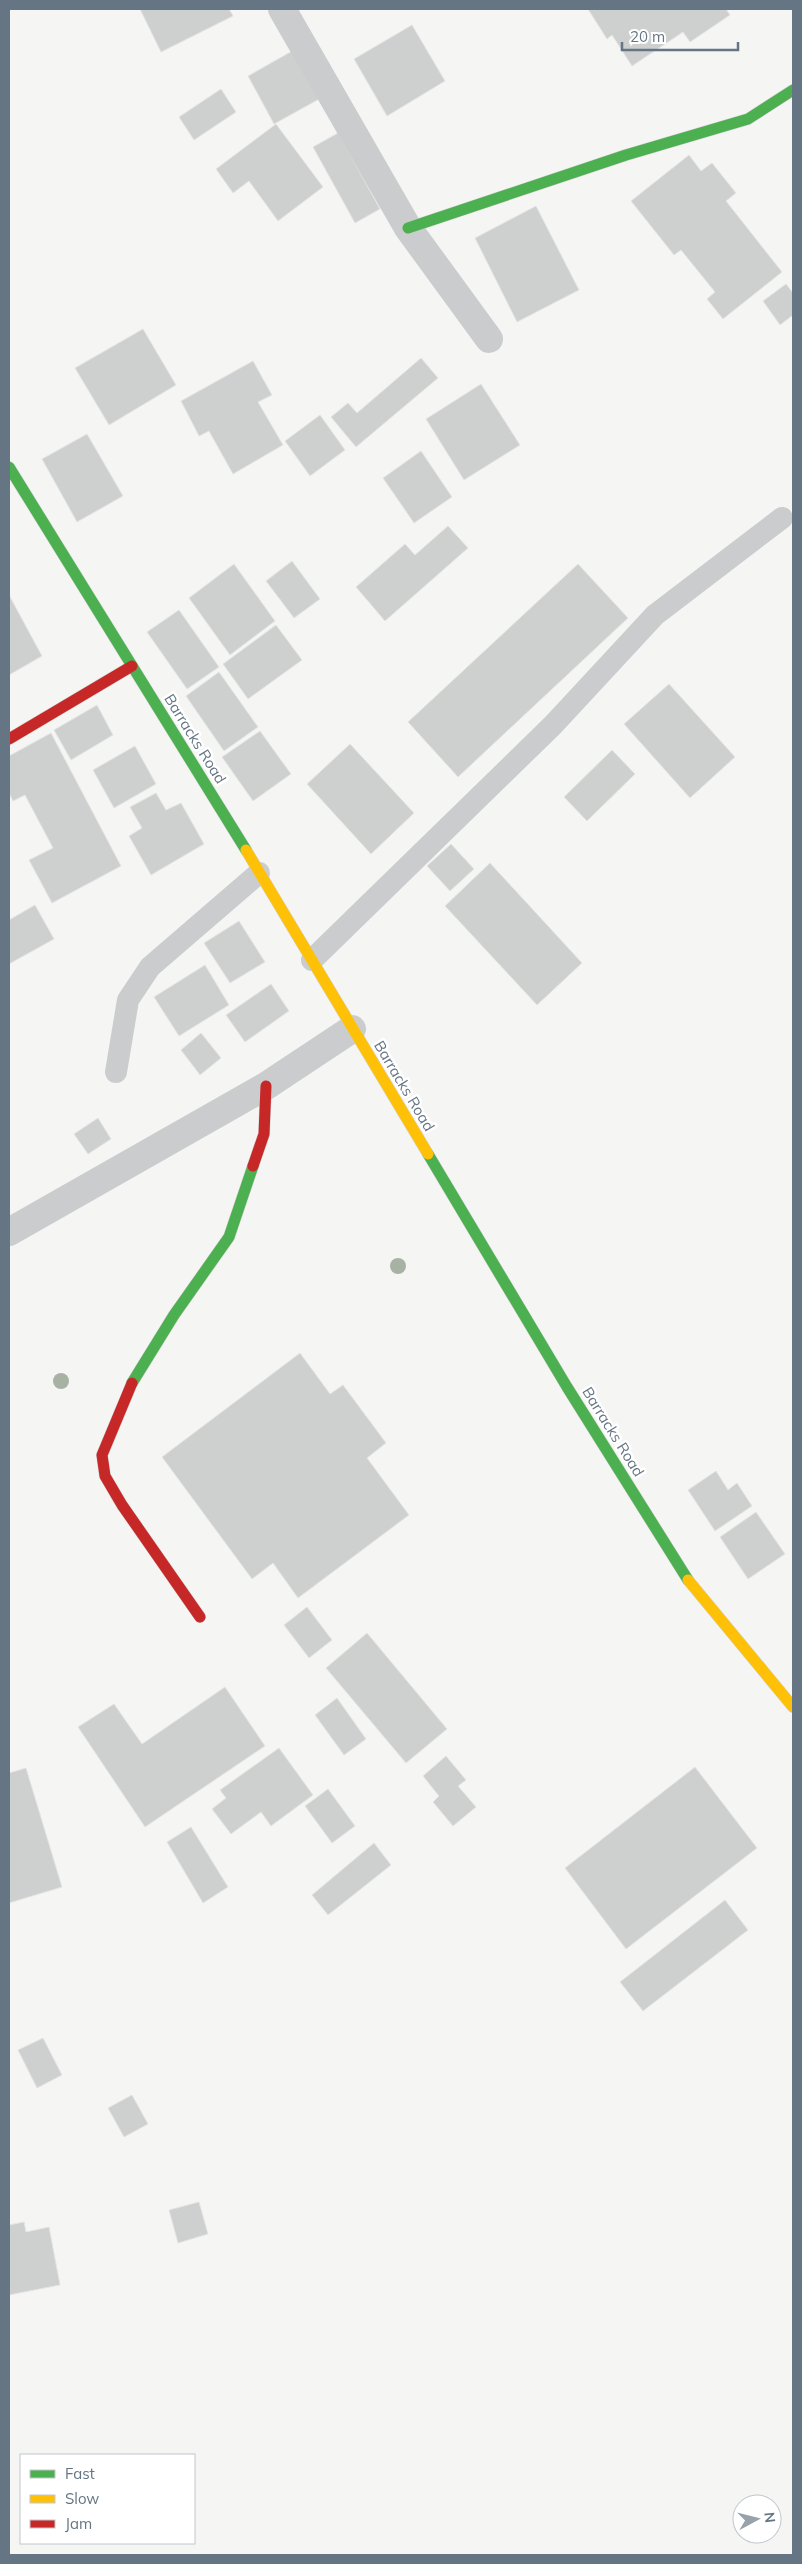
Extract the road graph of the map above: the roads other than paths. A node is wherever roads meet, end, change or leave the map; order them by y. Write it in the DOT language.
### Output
graph roads {
  1 [pos="282,9"];
  2 [pos="793,90"];
  3 [pos="408,228"];
  4 [pos="489,340"];
  5 [pos="9,467"];
  6 [pos="782,518"];
  7 [pos="132,666"];
  8 [pos="9,739"];
  9 [pos="259,872"];
  10 [pos="312,960"];
  11 [pos="352,1029"];
  12 [pos="116,1072"];
  13 [pos="266,1086"];
  14 [pos="9,1232"];
  15 [pos="200,1617"];
  16 [pos="793,1707"];
  1 -- 3 [label="street"];
  2 -- 3 [label="street"];
  3 -- 4 [label="street"];
  5 -- 7 [label="street, Barracks Road"];
  6 -- 10 [label="lane"];
  7 -- 8 [label="street"];
  7 -- 9 [label="street, Barracks Road"];
  9 -- 10 [label="street, Barracks Road"];
  9 -- 12 [label="lane"];
  10 -- 11 [label="street, Barracks Road"];
  11 -- 13 [label="street"];
  11 -- 16 [label="street, Barracks Road"];
  13 -- 14 [label="street"];
  13 -- 15 [label="street"];
}
